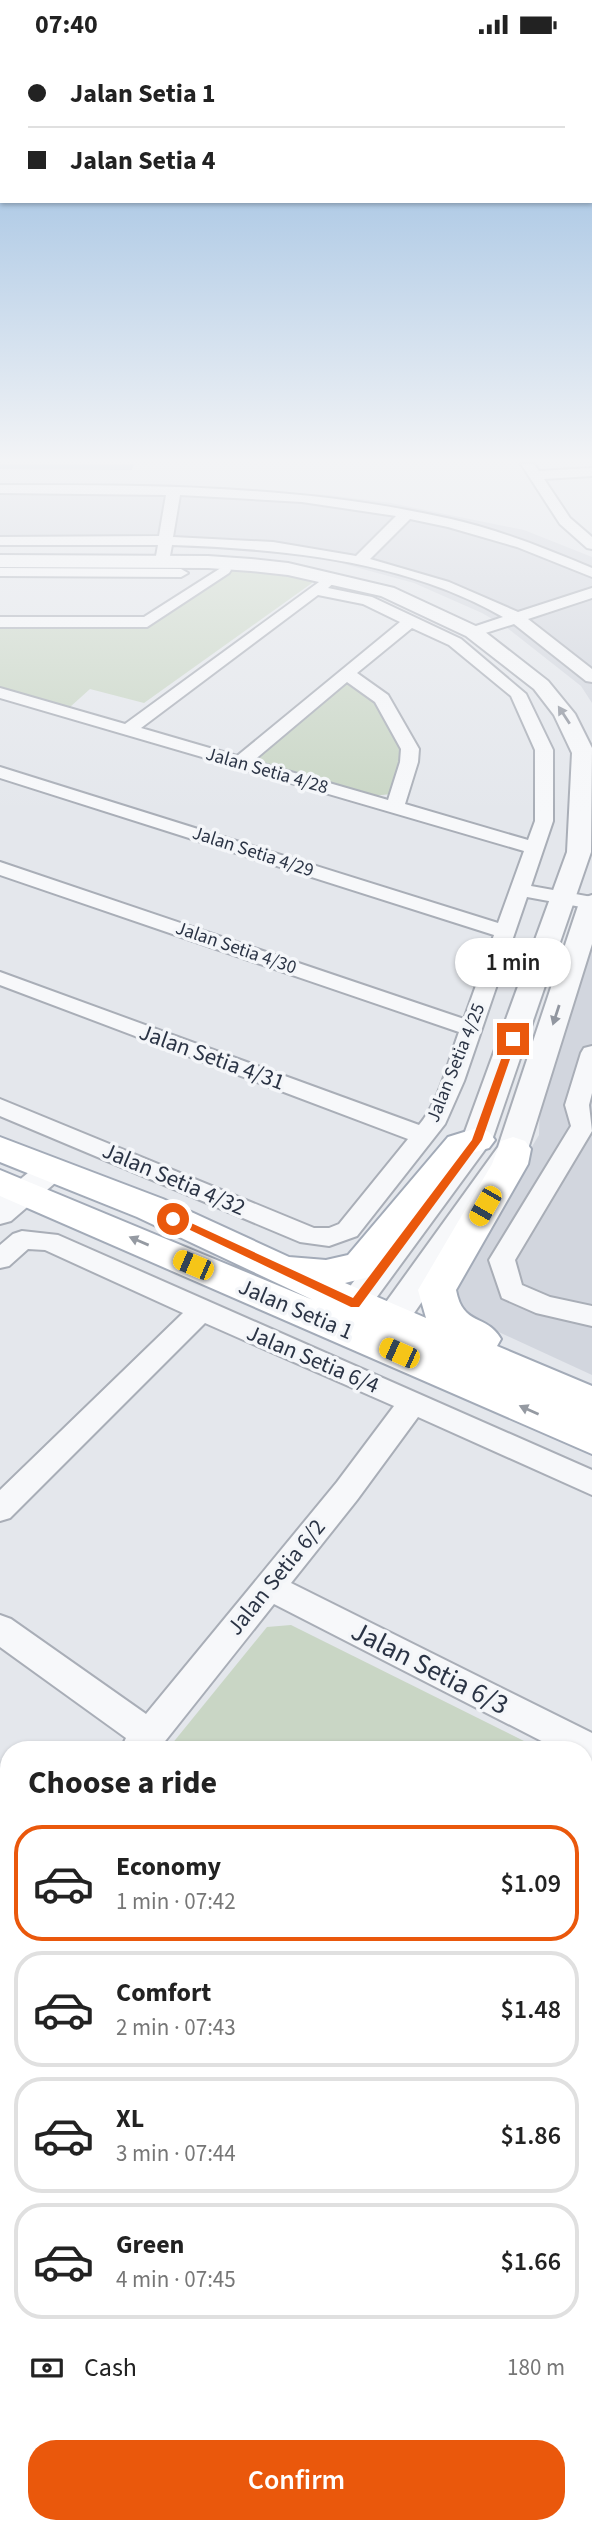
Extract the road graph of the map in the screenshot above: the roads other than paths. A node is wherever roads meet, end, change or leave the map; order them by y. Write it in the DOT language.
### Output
graph roads {
  1 [pos="210,580"];
  2 [pos="308,580"];
  3 [pos="381,580"];
  4 [pos="426,580"];
  5 [pos="324,584"];
  6 [pos="592,593"];
  7 [pos="515,617"];
  8 [pos="412,620"];
  9 [pos="0,622"];
  10 [pos="482,629"];
  11 [pos="346,673"];
  12 [pos="592,677"];
  13 [pos="571,686"];
  14 [pos="0,693"];
  15 [pos="128,730"];
  16 [pos="239,762"];
  17 [pos="0,772"];
  18 [pos="396,807"];
  19 [pos="535,848"];
  20 [pos="0,868"];
  21 [pos="520,890"];
  22 [pos="563,898"];
  23 [pos="592,903"];
  24 [pos="506,932"];
  25 [pos="0,978"];
  26 [pos="472,1029"];
  27 [pos="592,1053"];
  28 [pos="0,1107"];
  29 [pos="588,1128"];
  30 [pos="425,1136"];
  31 [pos="477,1140"];
  32 [pos="513,1149"];
  33 [pos="14,1180"];
  34 [pos="150,1208"];
  35 [pos="348,1230"];
  36 [pos="0,1259"];
  37 [pos="202,1310"];
  38 [pos="346,1315"];
  39 [pos="592,1316"];
  40 [pos="383,1331"];
  41 [pos="592,1401"];
  42 [pos="414,1402"];
  43 [pos="592,1437"];
  44 [pos="592,1483"];
  45 [pos="0,1509"];
  46 [pos="268,1586"];
  47 [pos="0,1629"];
  48 [pos="141,1741"];
  49 [pos="143,1741"];
  50 [pos="572,1741"];
  1 -- 9 [label="street"];
  2 -- 5 [label="street"];
  3 -- 10 [label="street"];
  4 -- 7 [label="street"];
  5 -- 8 [label="street, Jalan Setia 4/25"];
  5 -- 10 [label="street"];
  5 -- 15 [label="street"];
  6 -- 7 [label="street"];
  7 -- 10 [label="street"];
  7 -- 12 [label="street"];
  8 -- 11 [label="street"];
  8 -- 19 [label="street, Jalan Setia 4/25"];
  10 -- 13 [label="street"];
  22 -- 10 [label="street, one-way"];
  11 -- 16 [label="street"];
  11 -- 18 [label="street"];
  14 -- 15 [label="street, Jalan Setia 4/28"];
  15 -- 16 [label="street, Jalan Setia 4/28"];
  16 -- 18 [label="street, Jalan Setia 4/28"];
  17 -- 24 [label="street, Jalan Setia 4/29"];
  18 -- 19 [label="street, Jalan Setia 4/28"];
  19 -- 21 [label="street, Jalan Setia 4/25"];
  20 -- 26 [label="street, Jalan Setia 4/30"];
  21 -- 22 [label="street"];
  21 -- 24 [label="street, Jalan Setia 4/25"];
  22 -- 23 [label="street"];
  22 -- 31 [label="street"];
  23 -- 32 [label="street, one-way"];
  24 -- 26 [label="street, Jalan Setia 4/25"];
  25 -- 30 [label="street, Jalan Setia 4/31"];
  26 -- 30 [label="street, Jalan Setia 4/25"];
  27 -- 29 [label="street"];
  28 -- 35 [label="street, Jalan Setia 4/32"];
  29 -- 39 [label="street"];
  30 -- 35 [label="street, Jalan Setia 4/25"];
  31 -- 34 [label="main road"];
  31 -- 38 [label="street"];
  32 -- 40 [label="street"];
  32 -- 41 [label="main road"];
  33 -- 34 [label="main road, Jalan Setia 1"];
  38 -- 33 [label="main road, Jalan Setia 1, one-way"];
  34 -- 38 [label="main road, Jalan Setia 1"];
  36 -- 37 [label="street, Jalan Setia 6/4"];
  37 -- 42 [label="street, Jalan Setia 6/4"];
  37 -- 45 [label="street"];
  38 -- 40 [label="main road, Jalan Setia 1"];
  40 -- 41 [label="main road, Jalan Setia 1"];
  43 -- 40 [label="main road, Jalan Setia 1, one-way"];
  42 -- 44 [label="street, Jalan Setia 6/4"];
  42 -- 46 [label="street, Jalan Setia 6/2"];
  46 -- 49 [label="street, Jalan Setia 6/2"];
  46 -- 50 [label="street, Jalan Setia 6/3"];
  47 -- 48 [label="street"];
}
